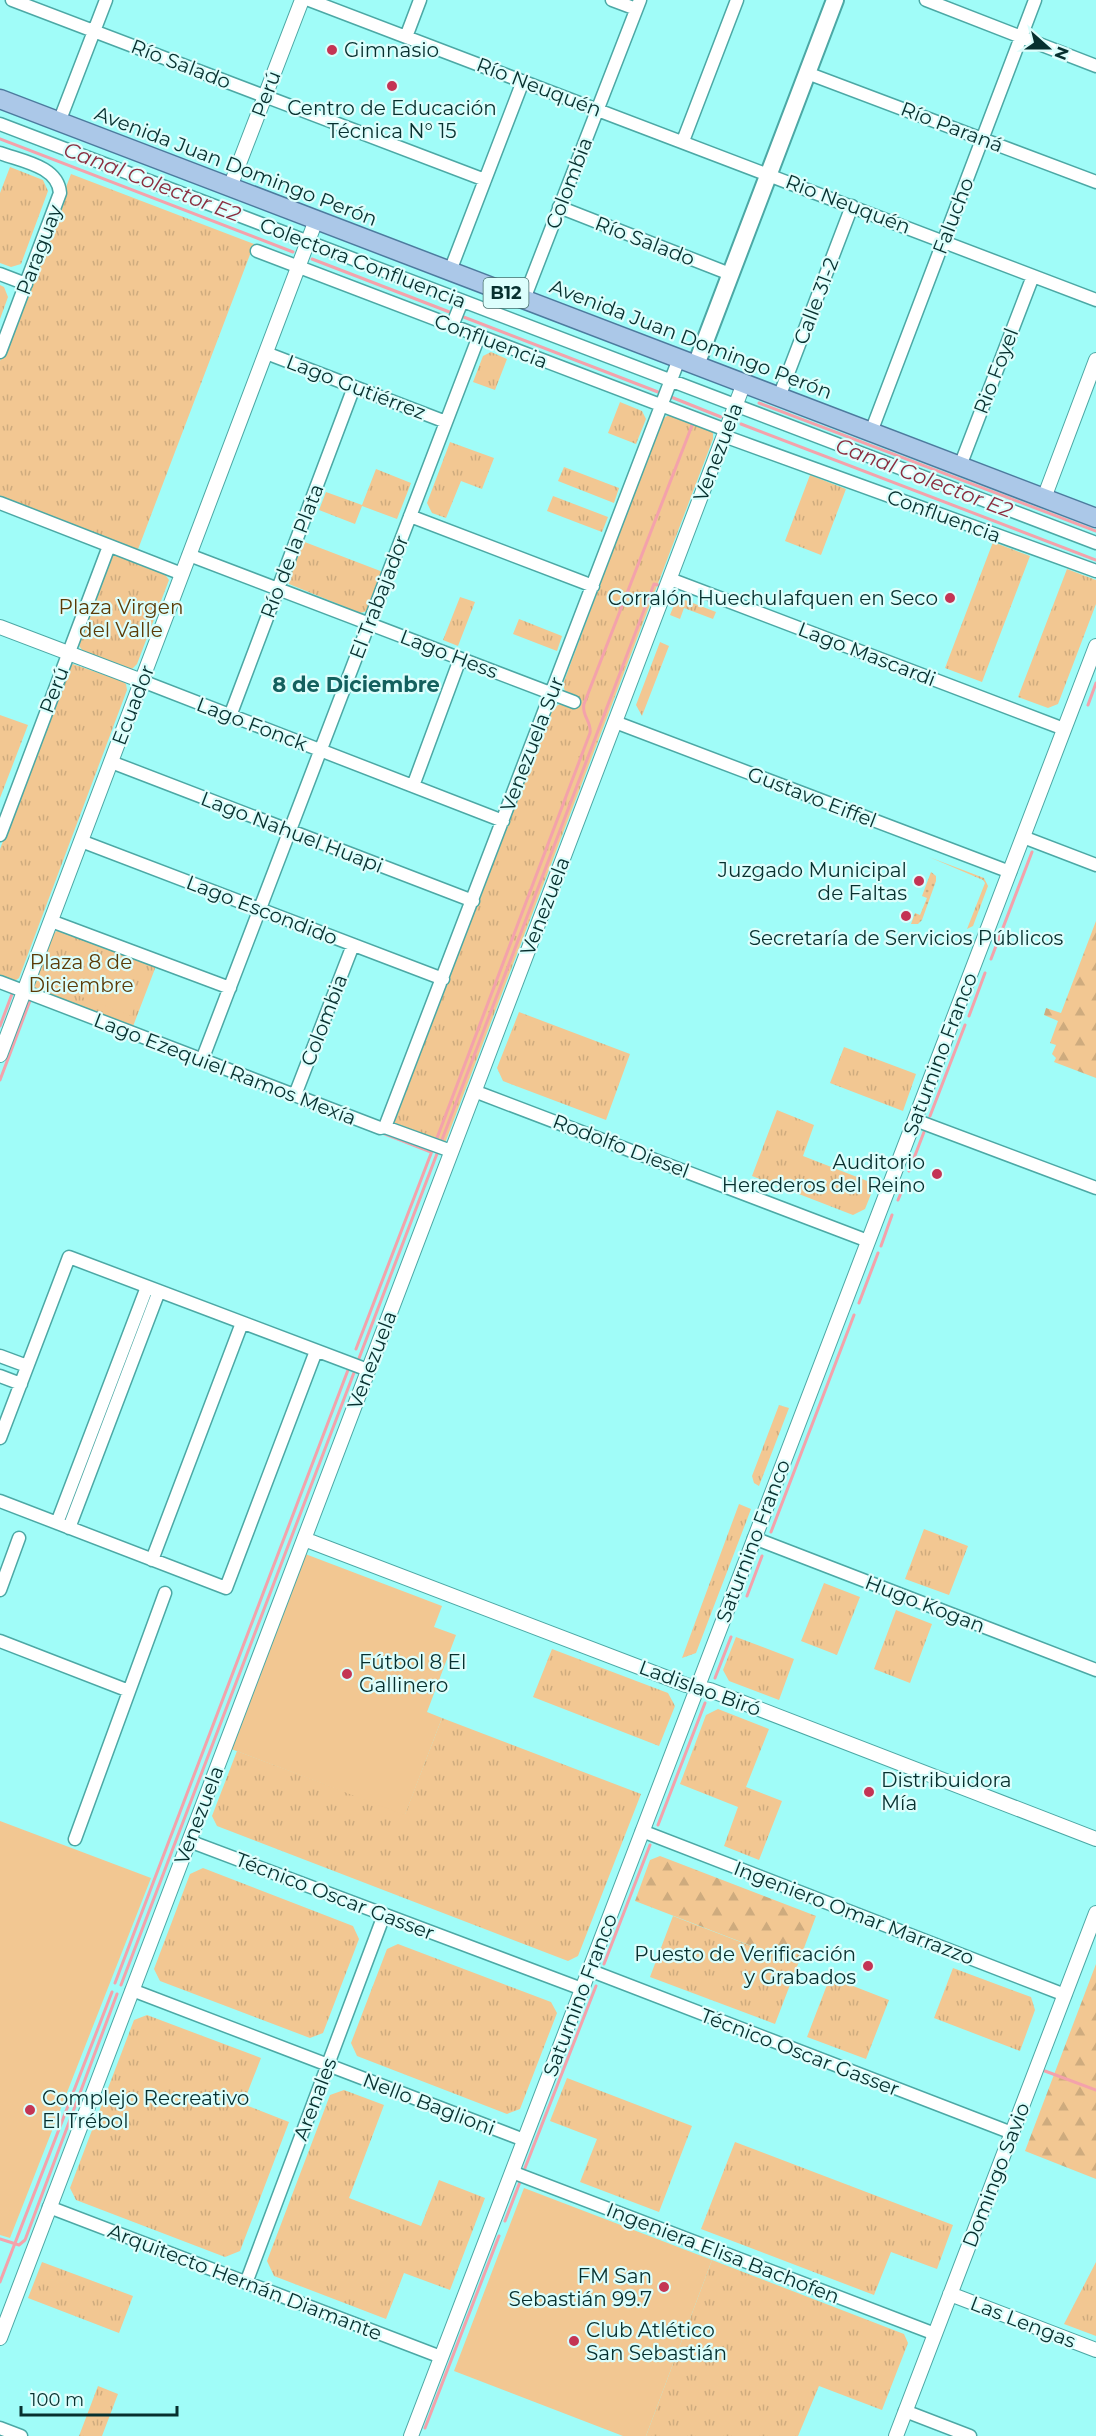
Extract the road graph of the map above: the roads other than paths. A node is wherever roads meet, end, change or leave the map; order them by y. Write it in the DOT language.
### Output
graph roads {
  1 [pos="12,0"];
  2 [pos="106,0"];
  3 [pos="302,0"];
  4 [pos="309,0"];
  5 [pos="420,0"];
  6 [pos="612,0"];
  7 [pos="737,0"];
  8 [pos="835,0"];
  9 [pos="1035,0"];
  10 [pos="932,1"];
  11 [pos="638,4"];
  12 [pos="94,31"];
  13 [pos="406,37"];
  14 [pos="1021,37"];
  15 [pos="1096,66"];
  16 [pos="807,72"];
  17 [pos="523,81"];
  18 [pos="265,96"];
  19 [pos="0,99"];
  20 [pos="597,109"];
  21 [pos="59,122"];
  22 [pos="0,124"];
  23 [pos="982,139"];
  24 [pos="683,141"];
  25 [pos="0,153"];
  26 [pos="768,174"];
  27 [pos="485,180"];
  28 [pos="1096,182"];
  29 [pos="230,187"];
  30 [pos="852,206"];
  31 [pos="559,207"];
  32 [pos="316,220"];
  33 [pos="944,241"];
  34 [pos="308,242"];
  35 [pos="257,251"];
  36 [pos="298,267"];
  37 [pos="450,271"];
  38 [pos="0,274"];
  39 [pos="730,274"];
  40 [pos="1033,276"];
  41 [pos="26,284"];
  42 [pos="524,299"];
  43 [pos="1096,300"];
  44 [pos="462,301"];
  45 [pos="452,326"];
  46 [pos="479,336"];
  47 [pos="0,352"];
  48 [pos="266,353"];
  49 [pos="1096,360"];
  50 [pos="687,362"];
  51 [pos="671,381"];
  52 [pos="744,383"];
  53 [pos="354,387"];
  54 [pos="779,397"];
  55 [pos="661,406"];
  56 [pos="736,406"];
  57 [pos="446,422"];
  58 [pos="871,432"];
  59 [pos="725,433"];
  60 [pos="960,466"];
  61 [pos="1044,498"];
  62 [pos="0,503"];
  63 [pos="410,516"];
  64 [pos="1096,518"];
  65 [pos="1096,543"];
  66 [pos="109,546"];
  67 [pos="189,555"];
  68 [pos="1096,571"];
  69 [pos="182,574"];
  70 [pos="670,579"];
  71 [pos="592,586"];
  72 [pos="278,589"];
  73 [pos="369,624"];
  74 [pos="0,627"];
  75 [pos="1096,646"];
  76 [pos="68,653"];
  77 [pos="460,659"];
  78 [pos="142,681"];
  79 [pos="552,694"];
  80 [pos="574,702"];
  81 [pos="230,716"];
  82 [pos="615,722"];
  83 [pos="1064,729"];
  84 [pos="320,750"];
  85 [pos="111,762"];
  86 [pos="413,786"];
  87 [pos="503,821"];
  88 [pos="290,831"];
  89 [pos="0,835"];
  90 [pos="1023,837"];
  91 [pos="81,841"];
  92 [pos="1096,865"];
  93 [pos="1010,872"];
  94 [pos="473,901"];
  95 [pos="260,909"];
  96 [pos="51,921"];
  97 [pos="353,945"];
  98 [pos="443,979"];
  99 [pos="0,982"];
  100 [pos="230,988"];
  101 [pos="24,991"];
  102 [pos="0,1055"];
  103 [pos="202,1060"];
  104 [pos="474,1090"];
  105 [pos="295,1095"];
  106 [pos="915,1120"];
  107 [pos="385,1127"];
  108 [pos="451,1151"];
  109 [pos="1096,1188"];
  110 [pos="868,1241"];
  111 [pos="147,1287"];
  112 [pos="159,1291"];
  113 [pos="242,1323"];
  114 [pos="316,1351"];
  115 [pos="0,1356"];
  116 [pos="27,1366"];
  117 [pos="368,1370"];
  118 [pos="0,1376"];
  119 [pos="21,1384"];
  120 [pos="0,1438"];
  121 [pos="0,1501"];
  122 [pos="57,1523"];
  123 [pos="69,1528"];
  124 [pos="20,1538"];
  125 [pos="754,1538"];
  126 [pos="304,1539"];
  127 [pos="152,1560"];
  128 [pos="0,1590"];
  129 [pos="165,1593"];
  130 [pos="0,1641"];
  131 [pos="1096,1670"];
  132 [pos="697,1688"];
  133 [pos="129,1691"];
  134 [pos="642,1832"];
  135 [pos="75,1839"];
  136 [pos="1096,1839"];
  137 [pos="189,1841"];
  138 [pos="1096,1913"];
  139 [pos="384,1915"];
  140 [pos="589,1971"];
  141 [pos="582,1989"];
  142 [pos="132,1990"];
  143 [pos="1065,1995"];
  144 [pos="327,2065"];
  145 [pos="1012,2133"];
  146 [pos="524,2140"];
  147 [pos="512,2172"];
  148 [pos="50,2207"];
  149 [pos="246,2283"];
  150 [pos="950,2294"];
  151 [pos="935,2334"];
  152 [pos="0,2338"];
  153 [pos="1096,2350"];
  154 [pos="441,2357"];
  155 [pos="905,2411"];
  156 [pos="0,2428"];
  157 [pos="21,2436"];
  158 [pos="411,2436"];
  159 [pos="896,2436"];
  160 [pos="970,2436"];
  1 -- 12 [label="street, Río Salado"];
  2 -- 12 [label="street"];
  3 -- 18 [label="street, Perú"];
  4 -- 13 [label="street, Río Neuquén"];
  5 -- 13 [label="street"];
  6 -- 11 [label="street"];
  7 -- 24 [label="street"];
  8 -- 16 [label="main road"];
  9 -- 14 [label="street, Falucho"];
  10 -- 14 [label="street"];
  11 -- 20 [label="street, Colombia"];
  12 -- 18 [label="street, Río Salado"];
  12 -- 21 [label="street"];
  13 -- 17 [label="street, Río Neuquén"];
  14 -- 15 [label="street"];
  14 -- 23 [label="street, Falucho"];
  16 -- 23 [label="street, Río Paraná"];
  16 -- 26 [label="main road"];
  17 -- 20 [label="street, Río Neuquén"];
  17 -- 27 [label="street"];
  18 -- 27 [label="street, Río Salado"];
  18 -- 29 [label="street, Perú"];
  19 -- 21 [label="main road, Avenida Juan Domingo Perón / B12"];
  20 -- 24 [label="street, Río Neuquén"];
  20 -- 31 [label="street, Colombia"];
  21 -- 29 [label="main road, Avenida Juan Domingo Perón / B12"];
  22 -- 34 [label="street, Colectora Confluencia"];
  23 -- 28 [label="street, Río Paraná"];
  23 -- 33 [label="street, Falucho"];
  24 -- 26 [label="street, Río Neuquén"];
  25 -- 41 [label="street, Paraguay"];
  26 -- 30 [label="street, Rio Neuquén"];
  26 -- 39 [label="main road"];
  27 -- 37 [label="street"];
  29 -- 32 [label="main road, Avenida Juan Domingo Perón / B12"];
  30 -- 33 [label="street, Rio Neuquén"];
  30 -- 54 [label="street, Calle 31-2"];
  31 -- 39 [label="street, Río Salado"];
  31 -- 42 [label="street, Colombia"];
  32 -- 34 [label="street, Ecuador"];
  32 -- 37 [label="main road, Avenida Juan Domingo Perón / B12"];
  33 -- 40 [label="street, Rio Neuquén"];
  33 -- 58 [label="street, Falucho"];
  34 -- 36 [label="street, Ecuador"];
  34 -- 44 [label="street, Colectora Confluencia"];
  35 -- 36 [label="street, Confluencia"];
  36 -- 45 [label="street, Confluencia"];
  36 -- 48 [label="street, Ecuador"];
  37 -- 42 [label="main road, Avenida Juan Domingo Perón / B12"];
  38 -- 41 [label="street"];
  39 -- 50 [label="main road"];
  40 -- 43 [label="street, Rio Neuquén"];
  40 -- 60 [label="street, Rio Foyel"];
  41 -- 47 [label="street, Paraguay"];
  42 -- 50 [label="main road, Avenida Juan Domingo Perón / B12"];
  44 -- 45 [label="street"];
  44 -- 51 [label="street, Colectora Confluencia"];
  45 -- 46 [label="street, Confluencia"];
  46 -- 55 [label="street, Confluencia"];
  46 -- 57 [label="street, El Trabajador"];
  48 -- 53 [label="street, Lago Gutiérrez"];
  48 -- 67 [label="street, Ecuador"];
  49 -- 61 [label="street"];
  50 -- 51 [label="street, Venezuela Sur"];
  50 -- 52 [label="main road, Avenida Juan Domingo Perón / B12"];
  51 -- 55 [label="street, Venezuela Sur"];
  51 -- 56 [label="street, Colectora Confluencia"];
  52 -- 54 [label="main road, Avenida Juan Domingo Perón / B12"];
  52 -- 56 [label="street, Venezuela"];
  53 -- 57 [label="street, Lago Gutiérrez"];
  53 -- 72 [label="street, Río de la Plata"];
  54 -- 58 [label="main road, Avenida Juan Domingo Perón / B12"];
  55 -- 59 [label="street, Confluencia"];
  55 -- 71 [label="street, Venezuela Sur"];
  56 -- 59 [label="street, Venezuela"];
  56 -- 65 [label="street, Colectora Confluencia"];
  57 -- 63 [label="street, El Trabajador"];
  58 -- 60 [label="main road, Avenida Juan Domingo Perón / B12"];
  59 -- 68 [label="street, Confluencia"];
  59 -- 70 [label="street, Venezuela"];
  60 -- 61 [label="main road, Avenida Juan Domingo Perón / B12"];
  61 -- 64 [label="main road, Avenida Juan Domingo Perón / B12"];
  62 -- 66 [label="street"];
  63 -- 71 [label="street"];
  63 -- 73 [label="street, El Trabajador"];
  66 -- 69 [label="street"];
  66 -- 76 [label="street, Perú"];
  67 -- 69 [label="street, Ecuador"];
  67 -- 72 [label="street, Lago Hess"];
  69 -- 78 [label="street, Ecuador"];
  70 -- 82 [label="street, Venezuela"];
  70 -- 83 [label="street, Lago Mascardi"];
  71 -- 79 [label="street, Venezuela Sur"];
  72 -- 73 [label="street, Lago Hess"];
  72 -- 81 [label="street, Río de la Plata"];
  73 -- 77 [label="street, Lago Hess"];
  73 -- 84 [label="street, El Trabajador"];
  74 -- 76 [label="street, Lago Fonck"];
  75 -- 83 [label="street, Saturnino Franco"];
  76 -- 78 [label="street, Lago Fonck"];
  76 -- 89 [label="street, Perú"];
  77 -- 79 [label="street, Lago Hess"];
  77 -- 86 [label="street"];
  78 -- 81 [label="street, Lago Fonck"];
  78 -- 85 [label="street, Ecuador"];
  79 -- 80 [label="street, Lago Hess"];
  79 -- 87 [label="street, Venezuela Sur"];
  81 -- 84 [label="street, Lago Fonck"];
  82 -- 93 [label="street, Gustavo Eiffel"];
  82 -- 104 [label="street, Venezuela"];
  83 -- 90 [label="street, Saturnino Franco"];
  84 -- 86 [label="street, Lago Fonck"];
  84 -- 88 [label="street, El Trabajador"];
  85 -- 88 [label="street, Lago Nahuel Huapi"];
  85 -- 91 [label="street, Ecuador"];
  86 -- 87 [label="street, Lago Fonck"];
  87 -- 94 [label="street, Venezuela Sur"];
  88 -- 94 [label="street, Lago Nahuel Huapi"];
  88 -- 95 [label="street, El Trabajador"];
  90 -- 92 [label="street"];
  90 -- 93 [label="street, Saturnino Franco"];
  91 -- 95 [label="street, Lago Escondido"];
  91 -- 96 [label="street, Ecuador"];
  93 -- 106 [label="street, Saturnino Franco"];
  94 -- 98 [label="street, Venezuela Sur"];
  95 -- 97 [label="street, Lago Escondido"];
  95 -- 100 [label="street, El Trabajador"];
  96 -- 100 [label="street"];
  96 -- 101 [label="street, Ecuador"];
  97 -- 98 [label="street, Lago Escondido"];
  97 -- 105 [label="street, Colombia"];
  98 -- 107 [label="street, Venezuela Sur"];
  99 -- 101 [label="street, Lago Ezequiel Ramos Mexía"];
  100 -- 103 [label="street, El Trabajador"];
  101 -- 102 [label="street, Ecuador"];
  101 -- 103 [label="street, Lago Ezequiel Ramos Mexía"];
  103 -- 105 [label="street, Lago Ezequiel Ramos Mexía"];
  104 -- 108 [label="street, Venezuela"];
  104 -- 110 [label="street, Rodolfo Diesel"];
  105 -- 107 [label="street, Lago Ezequiel Ramos Mexía"];
  106 -- 109 [label="street"];
  106 -- 110 [label="street, Saturnino Franco"];
  107 -- 108 [label="street, Lago Ezequiel Ramos Mexía"];
  108 -- 117 [label="street, Venezuela"];
  110 -- 125 [label="street, Saturnino Franco"];
  111 -- 112 [label="street"];
  111 -- 116 [label="street"];
  111 -- 122 [label="street"];
  112 -- 113 [label="street"];
  112 -- 123 [label="street"];
  113 -- 114 [label="street"];
  113 -- 127 [label="street"];
  114 -- 117 [label="street"];
  114 -- 127 [label="street"];
  115 -- 116 [label="street"];
  116 -- 119 [label="street"];
  117 -- 126 [label="street, Venezuela"];
  118 -- 119 [label="street"];
  119 -- 120 [label="street"];
  121 -- 122 [label="street"];
  122 -- 123 [label="street"];
  123 -- 127 [label="street"];
  124 -- 128 [label="street"];
  125 -- 131 [label="street, Hugo Kogan"];
  125 -- 132 [label="street, Saturnino Franco"];
  126 -- 132 [label="street, Ladislao Biró"];
  126 -- 137 [label="street, Venezuela"];
  129 -- 133 [label="street"];
  130 -- 133 [label="street"];
  132 -- 134 [label="street, Saturnino Franco"];
  132 -- 136 [label="street, Ladislao Biró"];
  133 -- 135 [label="street"];
  134 -- 140 [label="street, Saturnino Franco"];
  134 -- 143 [label="street, Ingeniero Omar Marrazzo"];
  137 -- 139 [label="street, Técnico Oscar Gasser"];
  137 -- 142 [label="street, Venezuela"];
  138 -- 143 [label="street, Domingo Savio"];
  139 -- 141 [label="street, Técnico Oscar Gasser"];
  139 -- 144 [label="street, Arenales"];
  140 -- 141 [label="street, Saturnino Franco"];
  140 -- 145 [label="street, Técnico Oscar Gasser"];
  141 -- 146 [label="street, Saturnino Franco"];
  142 -- 144 [label="street, Nello Baglioni"];
  142 -- 148 [label="street, Venezuela"];
  143 -- 145 [label="street, Domingo Savio"];
  144 -- 146 [label="street, Nello Baglioni"];
  144 -- 149 [label="street, Arenales"];
  145 -- 150 [label="street, Domingo Savio"];
  146 -- 147 [label="street, Saturnino Franco"];
  147 -- 151 [label="street, Ingeniera Elisa Bachofen"];
  147 -- 154 [label="street, Saturnino Franco"];
  148 -- 149 [label="street, Arquitecto Hernán Diamante"];
  148 -- 152 [label="street, Venezuela"];
  149 -- 154 [label="street, Arquitecto Hernán Diamante"];
  150 -- 151 [label="street, Domingo Savio"];
  150 -- 153 [label="street, Las Lengas"];
  151 -- 155 [label="street, Domingo Savio"];
  154 -- 158 [label="street, Saturnino Franco"];
  155 -- 159 [label="street, Domingo Savio"];
  155 -- 160 [label="street"];
  156 -- 157 [label="street"];
}
